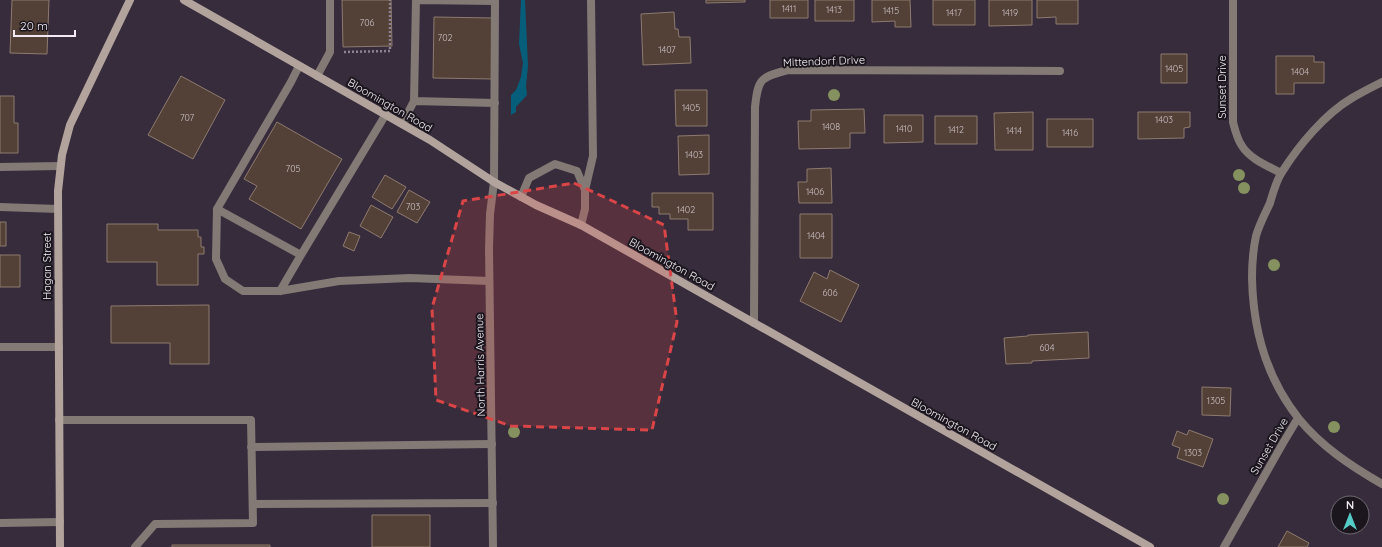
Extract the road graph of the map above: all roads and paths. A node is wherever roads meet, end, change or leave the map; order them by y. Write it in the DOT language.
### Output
graph roads {
  1 [pos="130,0"];
  2 [pos="184,0"];
  3 [pos="330,0"];
  4 [pos="390,0"];
  5 [pos="416,0"];
  6 [pos="591,0"];
  7 [pos="1233,0"];
  8 [pos="330,52"];
  9 [pos="299,66"];
  10 [pos="1060,71"];
  11 [pos="317,76"];
  12 [pos="1382,82"];
  13 [pos="414,101"];
  14 [pos="495,103"];
  15 [pos="386,114"];
  16 [pos="402,124"];
  17 [pos="0,166"];
  18 [pos="60,166"];
  19 [pos="1281,173"];
  20 [pos="494,182"];
  21 [pos="585,190"];
  22 [pos="521,197"];
  23 [pos="0,207"];
  24 [pos="58,209"];
  25 [pos="217,209"];
  26 [pos="581,225"];
  27 [pos="301,255"];
  28 [pos="489,281"];
  29 [pos="280,291"];
  30 [pos="754,323"];
  31 [pos="0,347"];
  32 [pos="59,347"];
  33 [pos="1298,418"];
  34 [pos="60,420"];
  35 [pos="492,444"];
  36 [pos="251,447"];
  37 [pos="1382,484"];
  38 [pos="493,503"];
  39 [pos="253,504"];
  40 [pos="60,522"];
  41 [pos="0,523"];
  42 [pos="60,547"];
  43 [pos="135,547"];
  44 [pos="493,547"];
  45 [pos="1150,547"];
  46 [pos="1224,547"];
  1 -- 18 [label="main road, Hagan Street"];
  2 -- 9 [label="main road, Bloomington Road"];
  3 -- 8 [label="street"];
  4 -- 8 [label="path"];
  5 -- 13 [label="street"];
  5 -- 14 [label="street, North Harris Avenue"];
  6 -- 21 [label="street"];
  7 -- 19 [label="street, Sunset Drive"];
  8 -- 11 [label="street"];
  9 -- 11 [label="main road, Bloomington Road"];
  9 -- 25 [label="street"];
  10 -- 30 [label="street, Mittendorf Drive"];
  11 -- 15 [label="main road, Bloomington Road"];
  12 -- 19 [label="street"];
  13 -- 14 [label="street"];
  13 -- 16 [label="street"];
  14 -- 20 [label="street, North Harris Avenue"];
  15 -- 16 [label="main road, Bloomington Road"];
  15 -- 27 [label="street"];
  16 -- 20 [label="main road, Bloomington Road"];
  17 -- 18 [label="street"];
  18 -- 24 [label="main road, Hagan Street"];
  19 -- 33 [label="street, Sunset Drive"];
  20 -- 22 [label="main road, Bloomington Road"];
  20 -- 28 [label="street, North Harris Avenue"];
  21 -- 22 [label="street"];
  21 -- 26 [label="street"];
  22 -- 26 [label="main road, Bloomington Road"];
  23 -- 24 [label="street"];
  24 -- 32 [label="main road, Hagan Street"];
  25 -- 27 [label="street"];
  25 -- 29 [label="street"];
  26 -- 30 [label="main road, Bloomington Road"];
  27 -- 29 [label="street"];
  28 -- 29 [label="street"];
  28 -- 35 [label="street, North Harris Avenue"];
  30 -- 45 [label="main road, Bloomington Road"];
  31 -- 32 [label="street"];
  32 -- 34 [label="main road, Hagan Street"];
  33 -- 37 [label="street"];
  33 -- 46 [label="street, Sunset Drive"];
  34 -- 36 [label="street"];
  34 -- 40 [label="main road, Hagan Street"];
  35 -- 36 [label="street"];
  35 -- 38 [label="street, North Harris Avenue"];
  36 -- 39 [label="street"];
  38 -- 39 [label="street"];
  38 -- 44 [label="street, North Harris Avenue"];
  39 -- 43 [label="street"];
  40 -- 41 [label="street"];
  40 -- 42 [label="main road, Hagan Street"];
}
